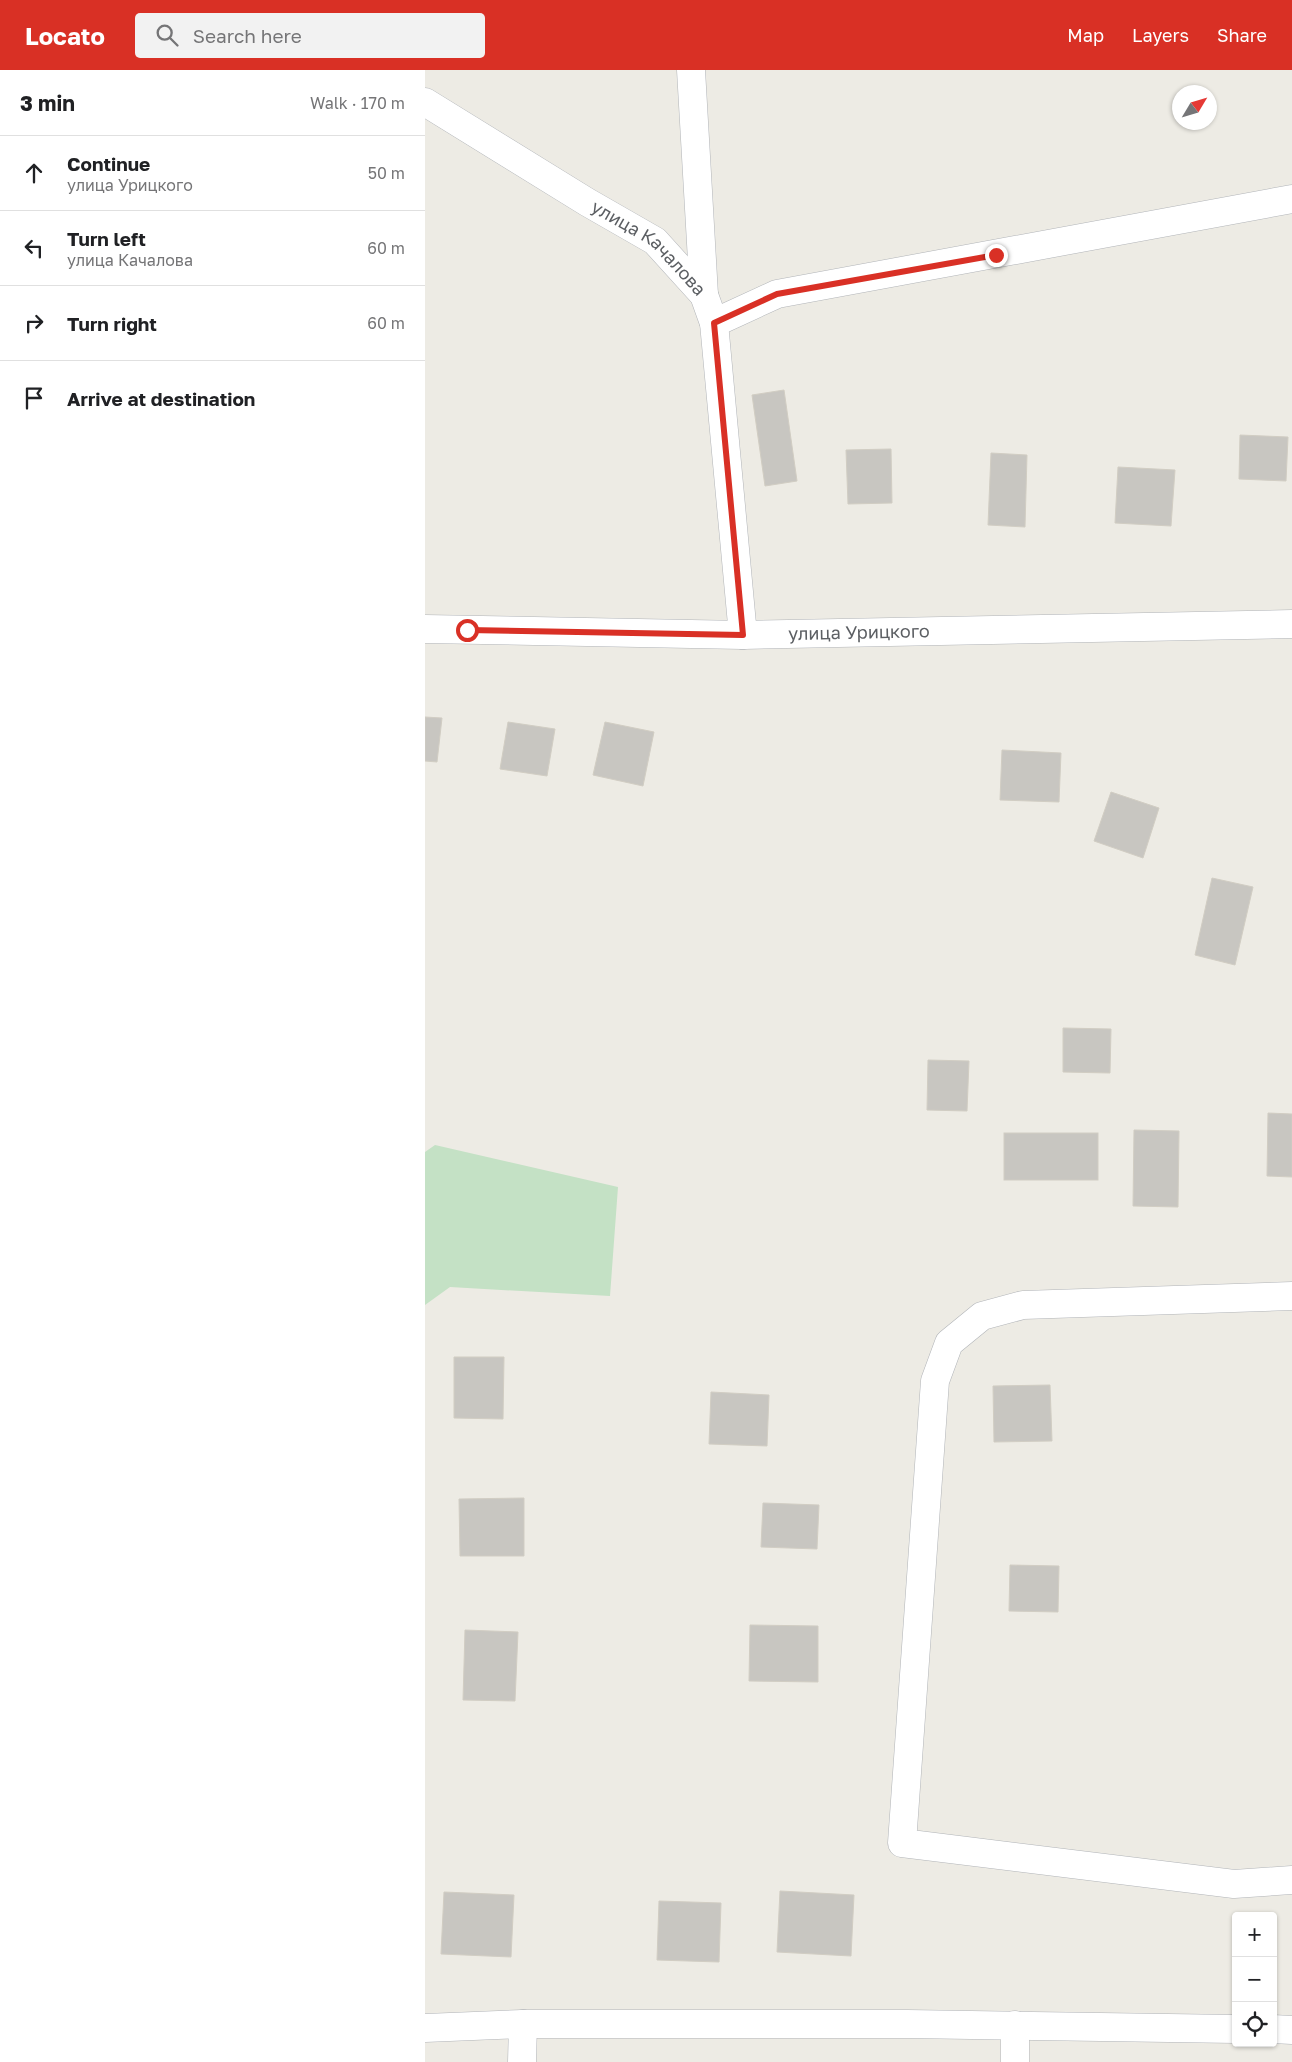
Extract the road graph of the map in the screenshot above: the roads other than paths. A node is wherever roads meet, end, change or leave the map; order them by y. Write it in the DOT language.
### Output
graph roads {
  1 [pos="691,70"];
  2 [pos="425,102"];
  3 [pos="1292,199"];
  4 [pos="704,295"];
  5 [pos="714,323"];
  6 [pos="1292,624"];
  7 [pos="425,629"];
  8 [pos="743,635"];
  9 [pos="1292,1296"];
  10 [pos="1292,1880"];
  11 [pos="523,2024"];
  12 [pos="1015,2025"];
  13 [pos="425,2028"];
  14 [pos="1232,2029"];
  15 [pos="1277,2030"];
  16 [pos="1292,2030"];
  17 [pos="522,2062"];
  18 [pos="1015,2062"];
  1 -- 4 [label="street"];
  2 -- 4 [label="street, улица Качалова"];
  3 -- 5 [label="street"];
  4 -- 5 [label="street, улица Качалова"];
  5 -- 8 [label="street, улица Качалова"];
  6 -- 8 [label="street, улица Урицкого"];
  7 -- 8 [label="street, улица Урицкого"];
  9 -- 10 [label="street"];
  11 -- 12 [label="street"];
  11 -- 13 [label="street"];
  11 -- 17 [label="street"];
  12 -- 14 [label="street"];
  12 -- 18 [label="street"];
  15 -- 16 [label="street"];
}
